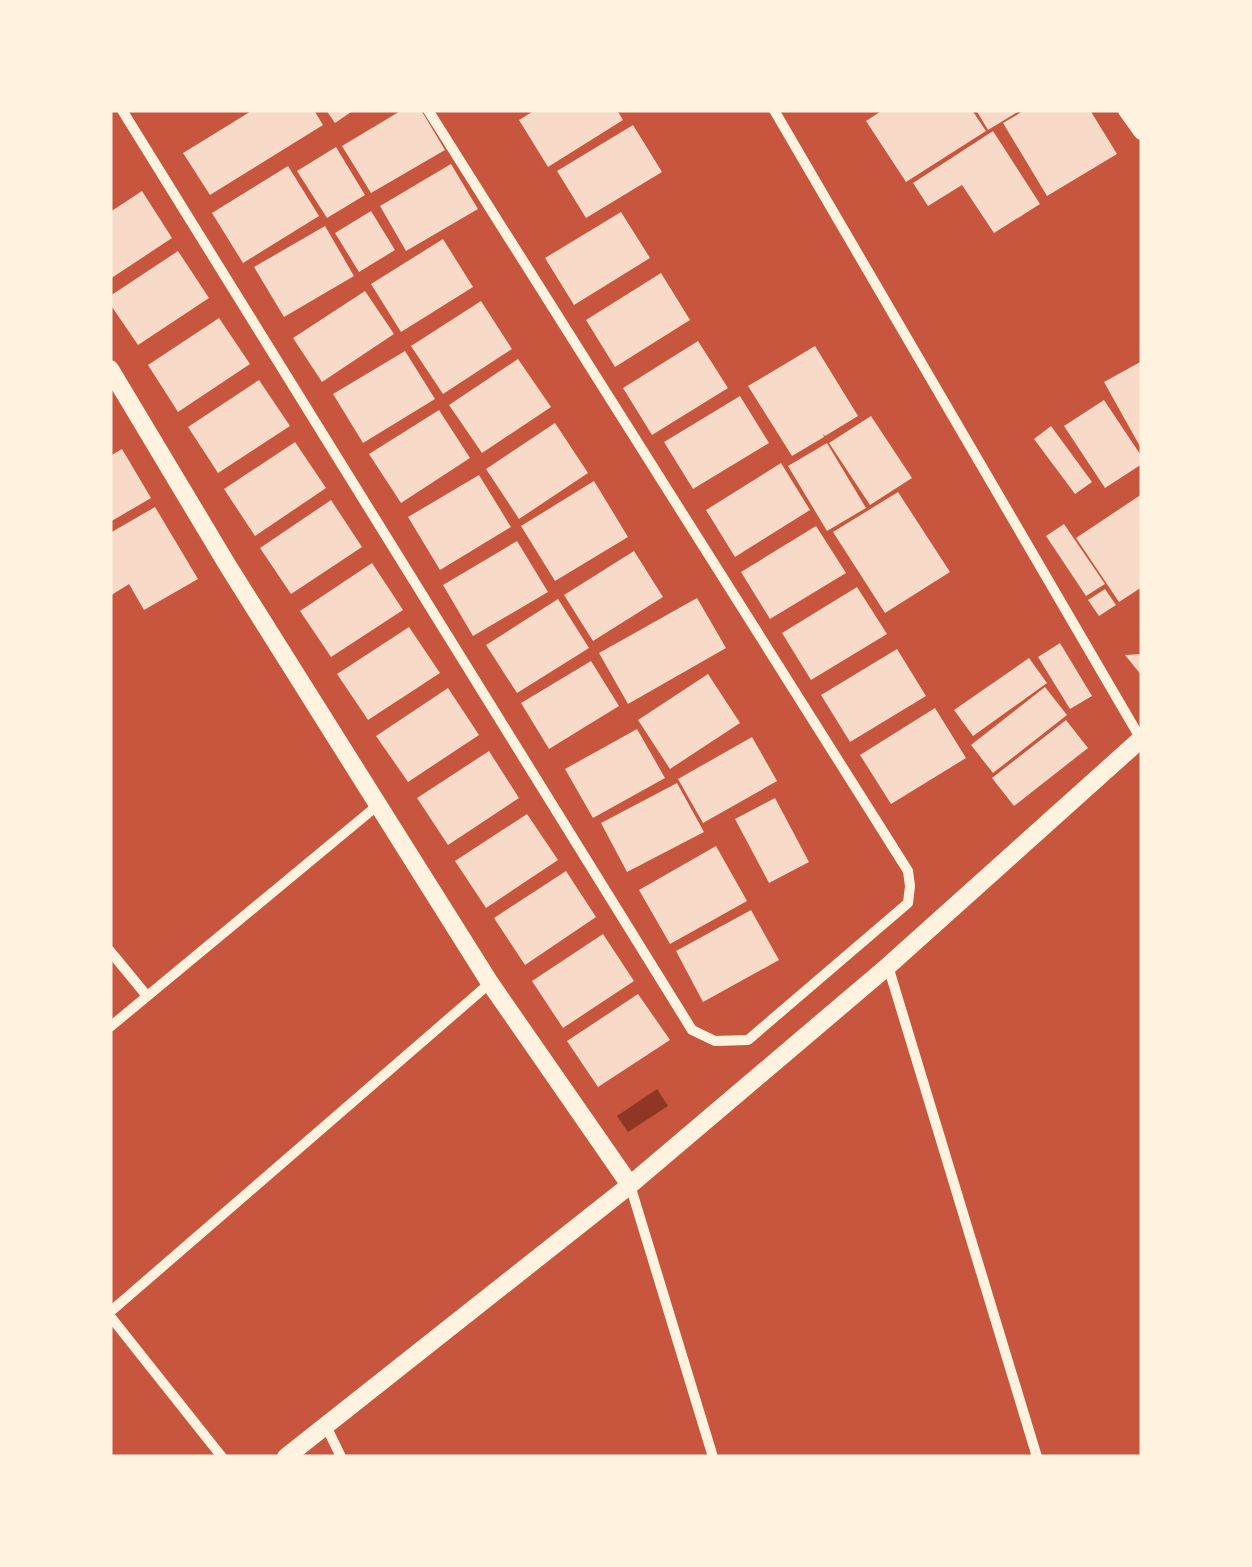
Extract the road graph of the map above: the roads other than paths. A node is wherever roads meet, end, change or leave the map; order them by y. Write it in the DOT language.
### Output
graph roads {
  1 [pos="122,110"];
  2 [pos="428,110"];
  3 [pos="774,110"];
  4 [pos="1127,110"];
  5 [pos="1142,131"];
  6 [pos="110,369"];
  7 [pos="1142,740"];
  8 [pos="378,805"];
  9 [pos="110,950"];
  10 [pos="888,966"];
  11 [pos="490,983"];
  12 [pos="147,996"];
  13 [pos="110,1026"];
  14 [pos="630,1185"];
  15 [pos="110,1314"];
  16 [pos="326,1426"];
  17 [pos="222,1457"];
  18 [pos="286,1457"];
  19 [pos="341,1457"];
  20 [pos="713,1457"];
  21 [pos="1037,1457"];
  1 -- 2 [label="street"];
  3 -- 7 [label="street"];
  4 -- 5 [label="street"];
  6 -- 8 [label="street"];
  7 -- 10 [label="street"];
  8 -- 11 [label="street"];
  8 -- 12 [label="street"];
  9 -- 12 [label="street"];
  10 -- 14 [label="street"];
  10 -- 21 [label="street"];
  11 -- 14 [label="street"];
  11 -- 15 [label="street"];
  12 -- 13 [label="street"];
  14 -- 16 [label="street"];
  14 -- 20 [label="street"];
  15 -- 17 [label="street"];
  16 -- 18 [label="street"];
  16 -- 19 [label="street"];
}
